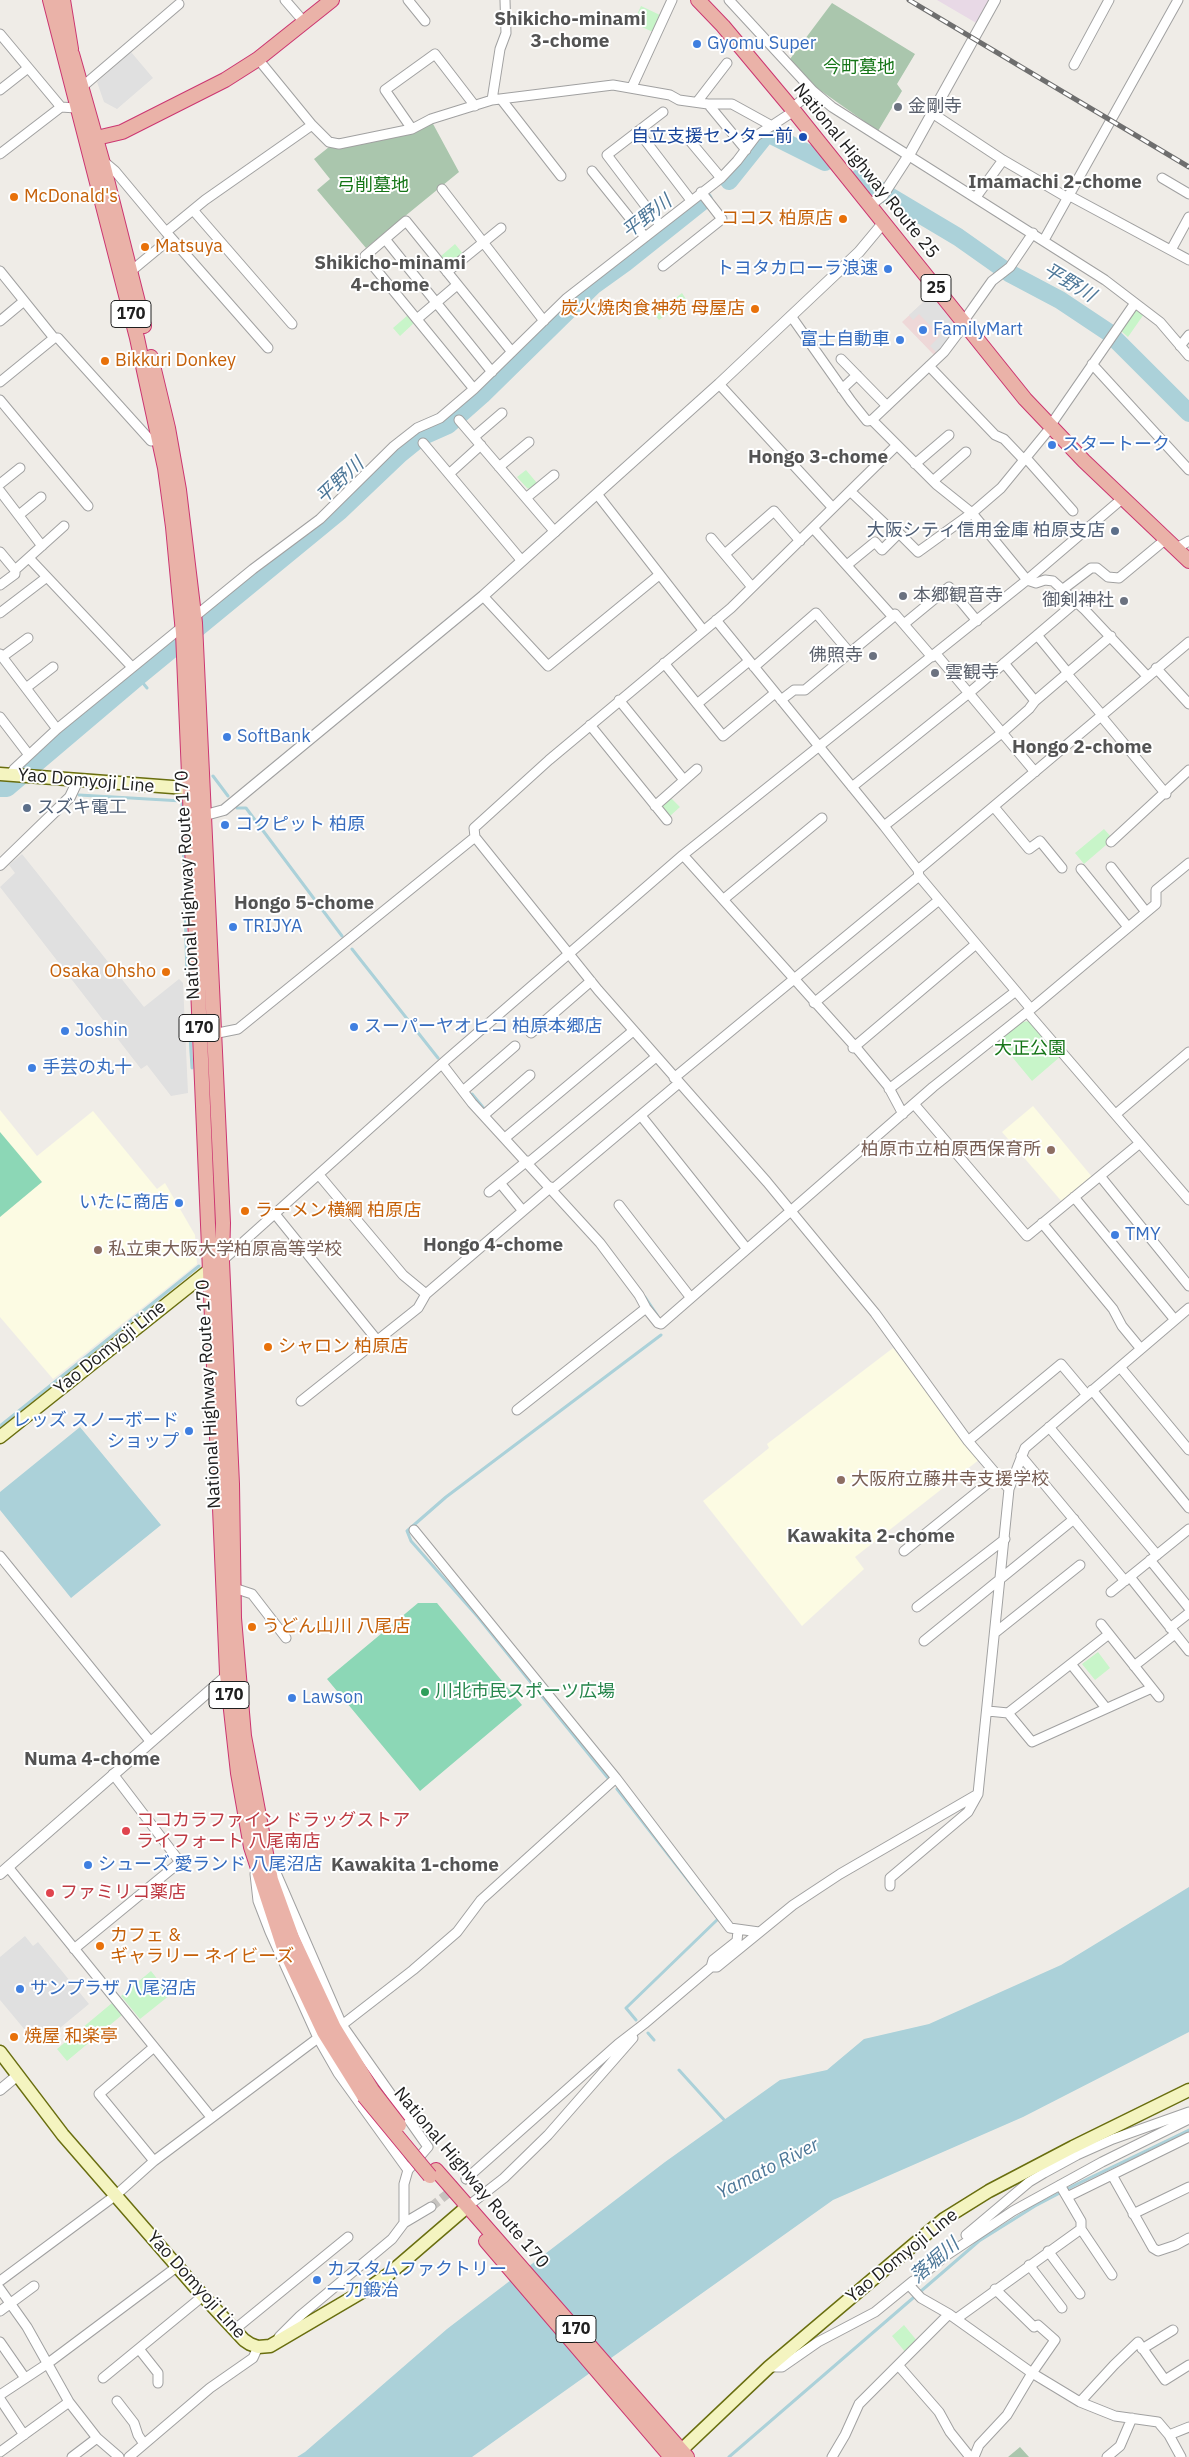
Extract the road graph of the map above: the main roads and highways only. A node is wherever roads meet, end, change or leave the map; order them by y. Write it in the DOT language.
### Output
graph roads {
  1 [pos="43,0"];
  2 [pos="50,0"];
  3 [pos="60,0"];
  4 [pos="63,0"];
  5 [pos="332,0"];
  6 [pos="698,0"];
  7 [pos="66,50"];
  8 [pos="91,139"];
  9 [pos="1189,561"];
  10 [pos="189,631"];
  11 [pos="6,774"];
  12 [pos="196,789"];
  13 [pos="197,817"];
  14 [pos="216,1264"];
  15 [pos="0,1437"];
  16 [pos="232,1672"];
  17 [pos="0,2052"];
  18 [pos="1189,2090"];
  19 [pos="465,2209"];
  20 [pos="675,2452"];
  1 -- 7 [label="highway, 170"];
  2 -- 7 [label="highway, National Highway Route 170 / 170"];
  3 -- 7 [label="highway, National Highway Route 170 / 170"];
  4 -- 7 [label="highway"];
  5 -- 8 [label="highway"];
  6 -- 9 [label="highway, National Highway Route 25 / 25"];
  7 -- 8 [label="highway, National Highway Route 170 / 170"];
  7 -- 8 [label="highway, National Highway Route 170 / 170"];
  8 -- 10 [label="highway, National Highway Route 170 / 170"];
  8 -- 10 [label="highway, National Highway Route 170 / 170"];
  10 -- 12 [label="highway, National Highway Route 170 / 170"];
  11 -- 12 [label="main road, Yao Domyoji Line"];
  12 -- 13 [label="highway, National Highway Route 170 / 170"];
  13 -- 14 [label="highway, National Highway Route 170 / 170"];
  13 -- 14 [label="highway, National Highway Route 170 / 170"];
  14 -- 15 [label="main road, Yao Domyoji Line"];
  14 -- 16 [label="highway, National Highway Route 170 / 170"];
  14 -- 16 [label="highway, National Highway Route 170 / 170"];
  16 -- 19 [label="highway, National Highway Route 170 / 170, bridge"];
  17 -- 19 [label="main road, Yao Domyoji Line"];
  18 -- 20 [label="main road, Yao Domyoji Line"];
  19 -- 20 [label="highway, National Highway Route 170 / 170"];
}
